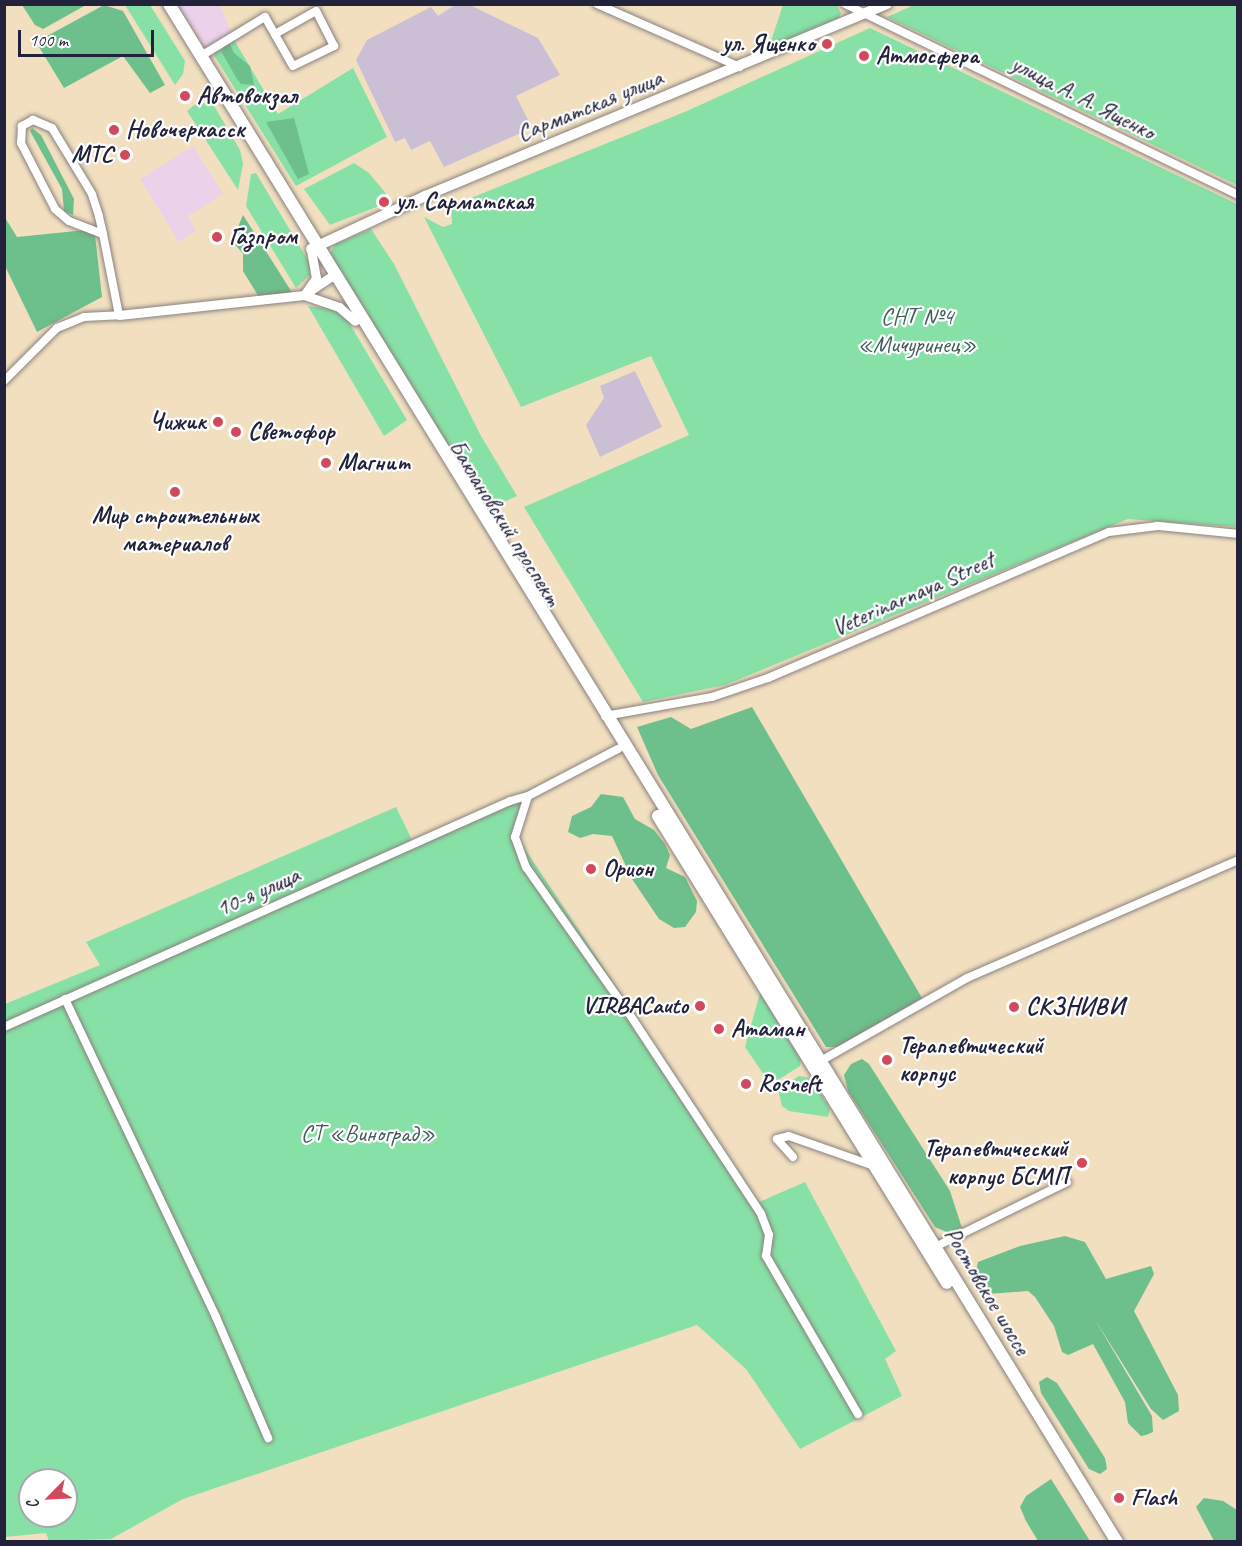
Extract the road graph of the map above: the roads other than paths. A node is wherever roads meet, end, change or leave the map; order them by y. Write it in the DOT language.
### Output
graph roads {
  1 [pos="160,4"];
  2 [pos="169,4"];
  3 [pos="597,4"];
  4 [pos="844,4"];
  5 [pos="887,4"];
  6 [pos="866,14"];
  7 [pos="274,34"];
  8 [pos="201,56"];
  9 [pos="741,68"];
  10 [pos="1238,195"];
  11 [pos="103,234"];
  12 [pos="314,247"];
  13 [pos="332,276"];
  14 [pos="304,295"];
  15 [pos="119,315"];
  16 [pos="355,321"];
  17 [pos="4,381"];
  18 [pos="1238,534"];
  19 [pos="601,716"];
  20 [pos="618,749"];
  21 [pos="528,796"];
  22 [pos="1238,860"];
  23 [pos="65,999"];
  24 [pos="4,1027"];
  25 [pos="817,1063"];
  26 [pos="793,1158"];
  27 [pos="878,1167"];
  28 [pos="1067,1182"];
  29 [pos="935,1247"];
  30 [pos="858,1414"];
  31 [pos="267,1438"];
  32 [pos="1108,1542"];
  33 [pos="1117,1542"];
  1 -- 12 [label="main road, Баклановский проспект"];
  2 -- 8 [label="main road, Баклановский проспект"];
  3 -- 9 [label="street"];
  4 -- 6 [label="street, улица А. А. Ященко"];
  5 -- 6 [label="main road, Сарматская улица"];
  6 -- 9 [label="main road, Сарматская улица"];
  6 -- 10 [label="street, улица А. А. Ященко"];
  7 -- 7 [label="street"];
  7 -- 8 [label="street"];
  8 -- 12 [label="main road, Баклановский проспект"];
  9 -- 12 [label="main road, Сарматская улица"];
  11 -- 11 [label="street"];
  11 -- 15 [label="street"];
  12 -- 13 [label="main road, Баклановский проспект"];
  12 -- 14 [label="street"];
  13 -- 14 [label="street"];
  13 -- 16 [label="main road, Баклановский проспект"];
  13 -- 19 [label="main road, Баклановский проспект"];
  14 -- 15 [label="street"];
  14 -- 16 [label="street"];
  15 -- 17 [label="street"];
  16 -- 19 [label="main road, Баклановский проспект"];
  18 -- 19 [label="street, Veterinarnaya Street"];
  19 -- 20 [label="main road, Баклановский проспект"];
  19 -- 25 [label="main road, Баклановский проспект"];
  20 -- 21 [label="street, 10-я улица"];
  20 -- 25 [label="main road, Баклановский проспект"];
  21 -- 23 [label="street, 10-я улица"];
  21 -- 30 [label="street"];
  22 -- 25 [label="street"];
  23 -- 24 [label="street, 10-я улица"];
  23 -- 31 [label="street"];
  25 -- 27 [label="main road, Ростовское шоссе"];
  25 -- 29 [label="main road, Ростовское шоссе"];
  26 -- 27 [label="street"];
  27 -- 32 [label="main road, Ростовское шоссе"];
  28 -- 29 [label="street"];
  29 -- 33 [label="main road, Ростовское шоссе"];
}
